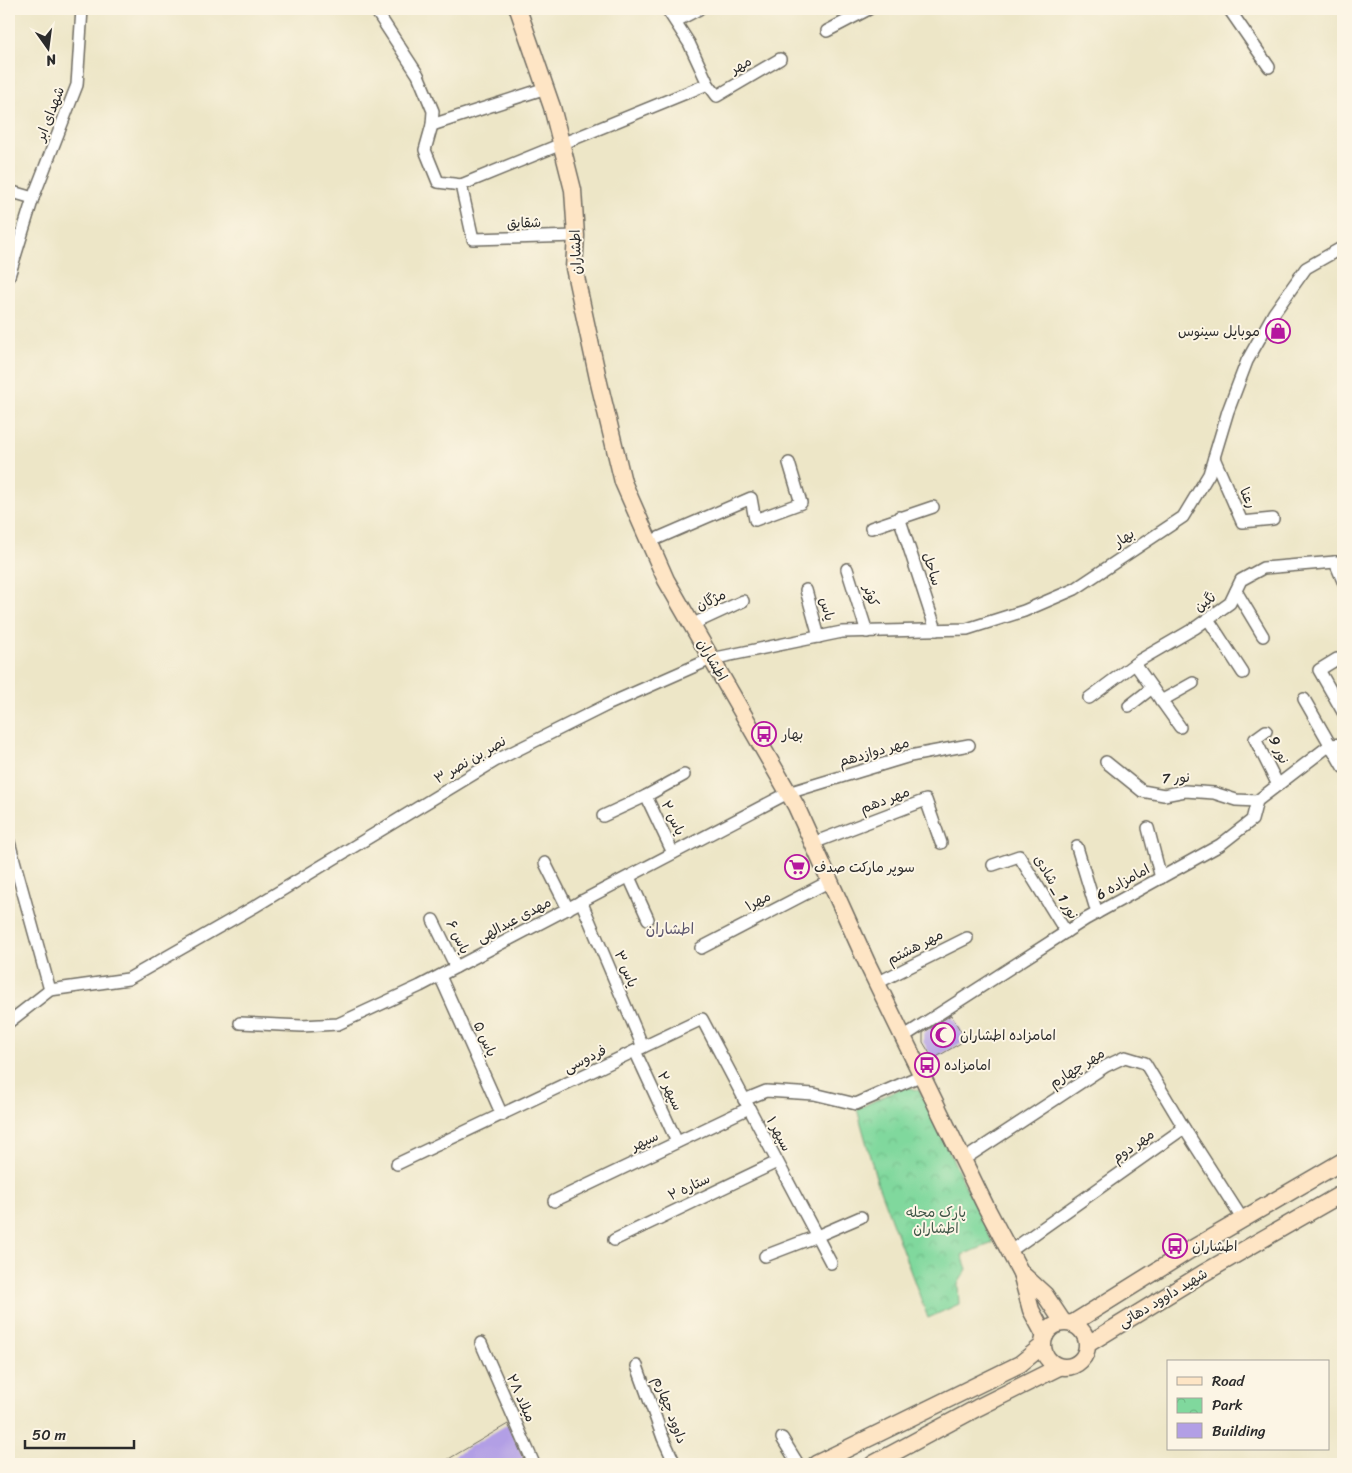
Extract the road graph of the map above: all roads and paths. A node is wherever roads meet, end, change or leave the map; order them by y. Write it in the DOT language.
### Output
graph roads {
  1 [pos="82,9"];
  2 [pos="374,9"];
  3 [pos="518,9"];
  4 [pos="667,9"];
  5 [pos="699,9"];
  6 [pos="869,9"];
  7 [pos="1230,9"];
  8 [pos="676,21"];
  9 [pos="826,31"];
  10 [pos="780,59"];
  11 [pos="1269,67"];
  12 [pos="708,84"];
  13 [pos="546,88"];
  14 [pos="432,124"];
  15 [pos="561,144"];
  16 [pos="461,185"];
  17 [pos="9,191"];
  18 [pos="33,198"];
  19 [pos="576,236"];
  20 [pos="1343,247"];
  21 [pos="9,276"];
  22 [pos="1214,458"];
  23 [pos="789,463"];
  24 [pos="933,507"];
  25 [pos="899,517"];
  26 [pos="1273,519"];
  27 [pos="871,528"];
  28 [pos="649,542"];
  29 [pos="1339,562"];
  30 [pos="846,569"];
  31 [pos="1343,581"];
  32 [pos="806,590"];
  33 [pos="1236,591"];
  34 [pos="742,601"];
  35 [pos="1208,619"];
  36 [pos="691,625"];
  37 [pos="936,630"];
  38 [pos="867,632"];
  39 [pos="1263,636"];
  40 [pos="819,637"];
  41 [pos="711,659"];
  42 [pos="1337,659"];
  43 [pos="1135,664"];
  44 [pos="1243,673"];
  45 [pos="1193,683"];
  46 [pos="1152,688"];
  47 [pos="1089,698"];
  48 [pos="1304,699"];
  49 [pos="1161,701"];
  50 [pos="1129,706"];
  51 [pos="1343,712"];
  52 [pos="1180,728"];
  53 [pos="1266,731"];
  54 [pos="1343,744"];
  55 [pos="969,745"];
  56 [pos="1330,745"];
  57 [pos="1106,762"];
  58 [pos="1343,767"];
  59 [pos="684,775"];
  60 [pos="1278,785"];
  61 [pos="788,793"];
  62 [pos="646,796"];
  63 [pos="1257,801"];
  64 [pos="603,816"];
  65 [pos="1148,828"];
  66 [pos="9,842"];
  67 [pos="813,843"];
  68 [pos="941,843"];
  69 [pos="1077,847"];
  70 [pos="673,853"];
  71 [pos="545,862"];
  72 [pos="993,865"];
  73 [pos="628,877"];
  74 [pos="1161,878"];
  75 [pos="830,881"];
  76 [pos="582,901"];
  77 [pos="568,909"];
  78 [pos="1097,913"];
  79 [pos="648,918"];
  80 [pos="433,920"];
  81 [pos="1066,932"];
  82 [pos="967,938"];
  83 [pos="701,948"];
  84 [pos="456,967"];
  85 [pos="440,976"];
  86 [pos="877,983"];
  87 [pos="50,990"];
  88 [pos="702,1019"];
  89 [pos="9,1022"];
  90 [pos="240,1023"];
  91 [pos="903,1037"];
  92 [pos="639,1049"];
  93 [pos="922,1075"];
  94 [pos="746,1104"];
  95 [pos="502,1115"];
  96 [pos="1184,1128"];
  97 [pos="678,1142"];
  98 [pos="963,1160"];
  99 [pos="1343,1161"];
  100 [pos="777,1162"];
  101 [pos="397,1164"];
  102 [pos="1343,1193"];
  103 [pos="554,1201"];
  104 [pos="861,1216"];
  105 [pos="1242,1220"];
  106 [pos="817,1236"];
  107 [pos="614,1240"];
  108 [pos="1009,1252"];
  109 [pos="765,1256"];
  110 [pos="831,1263"];
  111 [pos="1020,1272"];
  112 [pos="1068,1323"];
  113 [pos="1043,1341"];
  114 [pos="481,1343"];
  115 [pos="1088,1344"];
  116 [pos="637,1366"];
  117 [pos="1059,1367"];
  118 [pos="782,1438"];
  119 [pos="534,1464"];
  120 [pos="675,1464"];
  121 [pos="798,1464"];
  122 [pos="816,1464"];
  123 [pos="873,1464"];
  1 -- 18 [label="street, شهدای ابر"];
  2 -- 14 [label="street"];
  3 -- 13 [label="street, اطشاران"];
  4 -- 8 [label="street"];
  5 -- 8 [label="street"];
  6 -- 9 [label="street"];
  7 -- 11 [label="street"];
  8 -- 12 [label="street"];
  10 -- 12 [label="street, مهر"];
  12 -- 15 [label="street"];
  13 -- 14 [label="street"];
  13 -- 15 [label="street, اطشاران"];
  14 -- 16 [label="street"];
  15 -- 16 [label="street"];
  15 -- 19 [label="street, اطشاران"];
  16 -- 19 [label="street, شقایق"];
  17 -- 18 [label="street"];
  18 -- 21 [label="street, شهدای ابر"];
  19 -- 28 [label="street, اطشاران"];
  20 -- 22 [label="street, بهار"];
  22 -- 26 [label="street, رعنا"];
  22 -- 37 [label="street, بهار"];
  23 -- 28 [label="street"];
  24 -- 25 [label="street"];
  25 -- 27 [label="street"];
  25 -- 37 [label="street, ساحل"];
  28 -- 36 [label="street, اطشاران"];
  29 -- 31 [label="street"];
  29 -- 33 [label="street, نگین"];
  30 -- 38 [label="street, کوثر"];
  32 -- 40 [label="street, یاس"];
  33 -- 35 [label="street, نگین"];
  33 -- 39 [label="street"];
  34 -- 36 [label="street, مژگان"];
  35 -- 43 [label="street, نگین"];
  35 -- 44 [label="street"];
  36 -- 41 [label="street, اطشاران"];
  37 -- 38 [label="street, بهار"];
  38 -- 40 [label="street, بهار"];
  40 -- 41 [label="street, بهار"];
  41 -- 61 [label="street, اطشاران"];
  41 -- 87 [label="street, نصر بن نصر ۳"];
  42 -- 51 [label="street"];
  43 -- 46 [label="street"];
  43 -- 47 [label="street, نگین"];
  45 -- 49 [label="street"];
  46 -- 49 [label="street"];
  46 -- 50 [label="street"];
  48 -- 56 [label="street"];
  49 -- 52 [label="street"];
  53 -- 60 [label="street, نور 9"];
  54 -- 56 [label="street"];
  55 -- 61 [label="street, مهر دوازدهم"];
  56 -- 58 [label="street"];
  56 -- 60 [label="street"];
  57 -- 63 [label="street, نور 7"];
  59 -- 62 [label="street, یاس ۲"];
  60 -- 63 [label="street"];
  61 -- 67 [label="street, اطشاران"];
  61 -- 70 [label="street, مهدی عبدالهی"];
  62 -- 64 [label="street, یاس ۲"];
  62 -- 70 [label="street, یاس ۲"];
  63 -- 74 [label="street, امامزاده 6"];
  65 -- 74 [label="street"];
  66 -- 87 [label="street"];
  67 -- 68 [label="street, مهر دهم"];
  67 -- 75 [label="street, اطشاران"];
  69 -- 78 [label="street"];
  70 -- 73 [label="street, مهدی عبدالهی"];
  71 -- 77 [label="street"];
  72 -- 81 [label="street, نور 1 _ شادی"];
  73 -- 76 [label="street, مهدی عبدالهی"];
  73 -- 79 [label="street"];
  74 -- 78 [label="street, امامزاده 6"];
  75 -- 83 [label="street, مهر۱"];
  75 -- 86 [label="street, اطشاران"];
  76 -- 77 [label="street, مهدی عبدالهی"];
  76 -- 92 [label="street, یاس ۳"];
  77 -- 84 [label="street, مهدی عبدالهی"];
  78 -- 81 [label="street, امامزاده 6"];
  80 -- 84 [label="street, یاس ۶"];
  81 -- 91 [label="street, امامزاده 6"];
  82 -- 86 [label="street, مهر هشتم"];
  84 -- 85 [label="street, مهدی عبدالهی"];
  85 -- 90 [label="street, مهدی عبدالهی"];
  85 -- 95 [label="street, یاس ۵"];
  86 -- 91 [label="street, اطشاران"];
  87 -- 89 [label="street"];
  88 -- 92 [label="street, فردوسی"];
  88 -- 94 [label="street, سپهر ۱"];
  91 -- 93 [label="street, اطشاران"];
  92 -- 95 [label="street, فردوسی"];
  92 -- 97 [label="street, سپهر ۲"];
  93 -- 94 [label="street, سپهر"];
  93 -- 98 [label="street, اطشاران"];
  94 -- 97 [label="street, سپهر"];
  94 -- 100 [label="street, سپهر ۱"];
  95 -- 101 [label="street, فردوسی"];
  96 -- 98 [label="street, مهر چهارم"];
  96 -- 105 [label="street"];
  96 -- 108 [label="street, مهر دوم"];
  97 -- 103 [label="street, سپهر"];
  98 -- 108 [label="street, اطشاران"];
  99 -- 105 [label="street, شهید داوود دهاتی"];
  100 -- 106 [label="street, سپهر ۱"];
  100 -- 107 [label="street, ستاره ۲"];
  102 -- 115 [label="street, شهید داوود دهاتی"];
  104 -- 106 [label="street"];
  105 -- 112 [label="street, شهید داوود دهاتی"];
  106 -- 109 [label="street"];
  106 -- 110 [label="street, سپهر ۱"];
  108 -- 111 [label="street, اطشاران"];
  111 -- 112 [label="street, اطشاران"];
  111 -- 113 [label="street, اطشاران"];
  112 -- 113 [label="street"];
  112 -- 115 [label="street"];
  113 -- 117 [label="street"];
  113 -- 122 [label="street"];
  114 -- 119 [label="street, میلاد ۲۸"];
  115 -- 117 [label="street"];
  116 -- 120 [label="street, داوود چهارم"];
  117 -- 123 [label="street"];
  118 -- 121 [label="street"];
}
